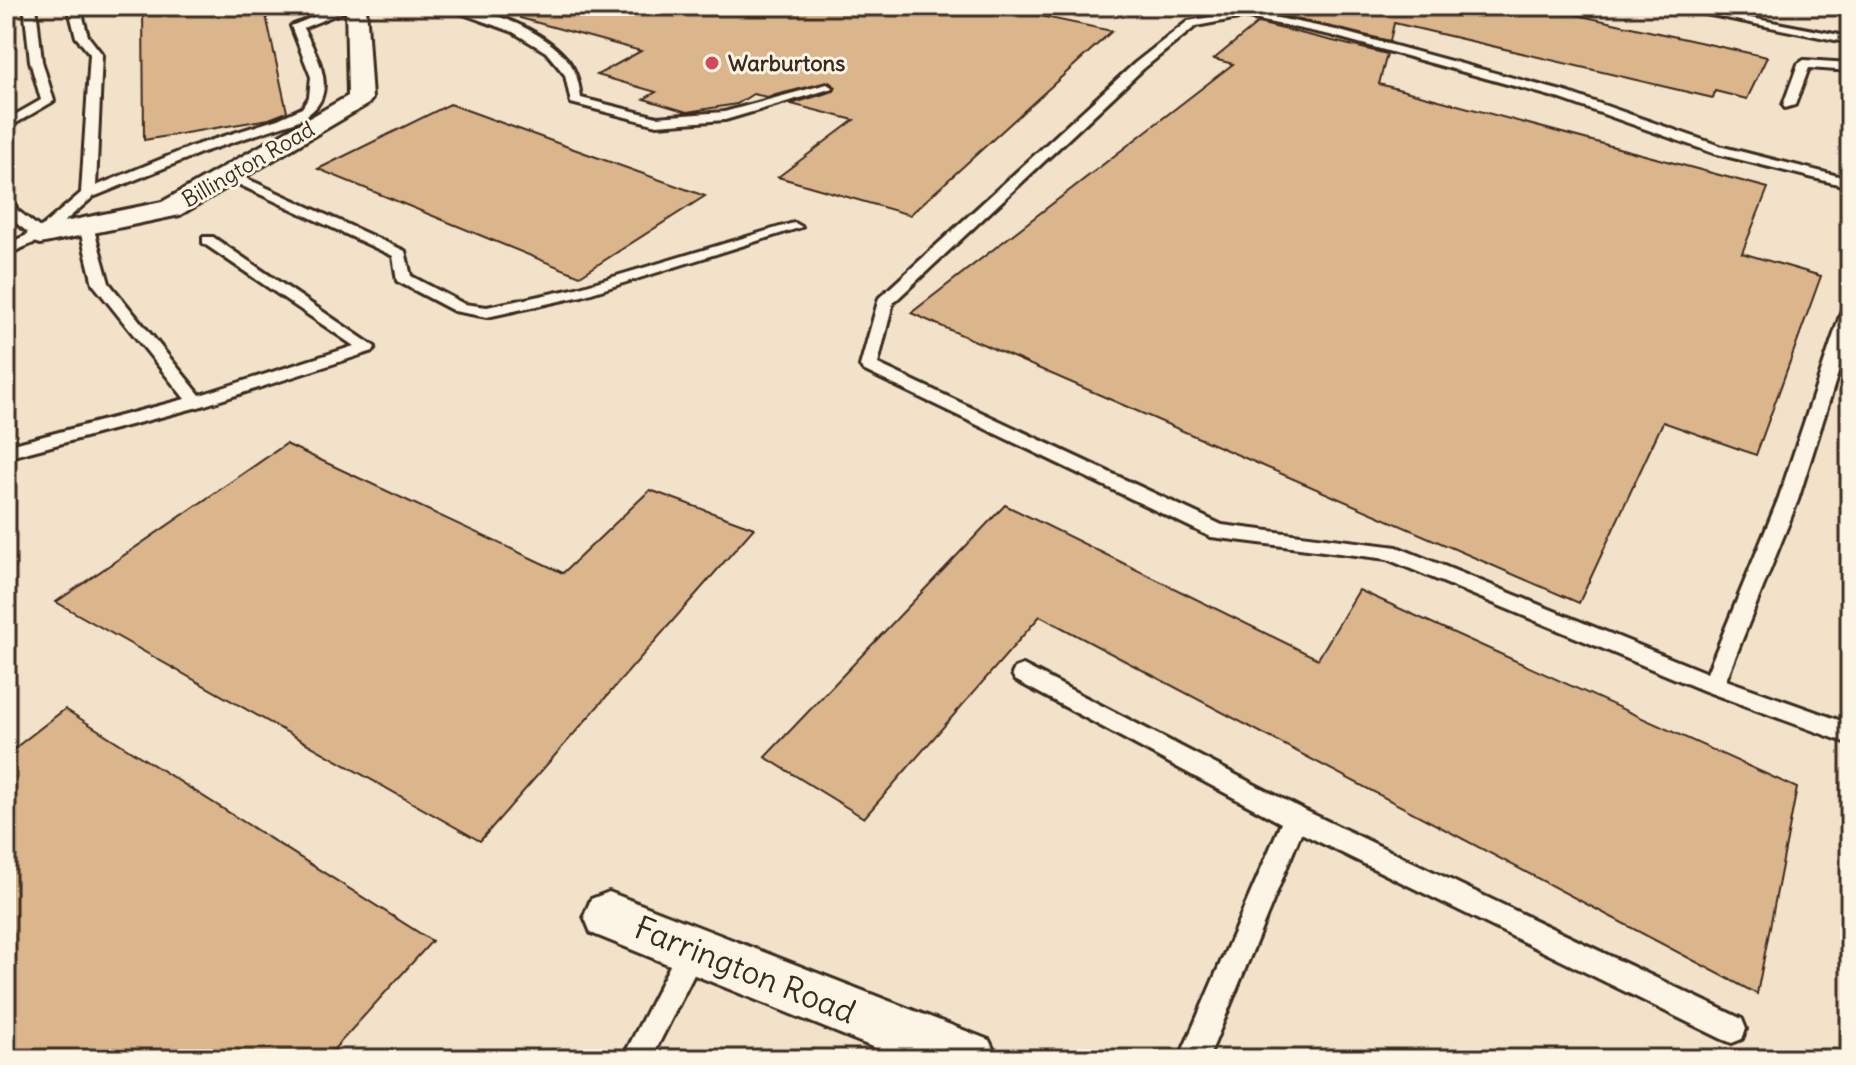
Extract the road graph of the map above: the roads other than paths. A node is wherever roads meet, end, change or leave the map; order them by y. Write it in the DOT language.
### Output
graph roads {
  1 [pos="30,6"];
  2 [pos="74,6"];
  3 [pos="353,6"];
  4 [pos="447,6"];
  5 [pos="1672,6"];
  6 [pos="1850,40"];
  7 [pos="1850,67"];
  8 [pos="827,88"];
  9 [pos="1789,105"];
  10 [pos="6,125"];
  11 [pos="230,175"];
  12 [pos="1850,183"];
  13 [pos="88,194"];
  14 [pos="6,199"];
  15 [pos="86,226"];
  16 [pos="795,227"];
  17 [pos="40,235"];
  18 [pos="208,240"];
  19 [pos="6,250"];
  20 [pos="1850,310"];
  21 [pos="196,402"];
  22 [pos="6,452"];
  23 [pos="1023,674"];
  24 [pos="1713,685"];
  25 [pos="1850,734"];
  26 [pos="1295,818"];
  27 [pos="609,916"];
  28 [pos="693,949"];
  29 [pos="1732,1029"];
  30 [pos="636,1059"];
  31 [pos="970,1059"];
  32 [pos="1193,1059"];
  1 -- 10 [label="lane"];
  2 -- 13 [label="lane"];
  3 -- 11 [label="street, Billington Road"];
  3 -- 13 [label="lane"];
  4 -- 8 [label="lane"];
  5 -- 6 [label="lane"];
  7 -- 9 [label="lane"];
  11 -- 15 [label="street, Billington Road"];
  11 -- 16 [label="lane"];
  12 -- 24 [label="lane"];
  13 -- 17 [label="lane"];
  14 -- 17 [label="lane"];
  15 -- 17 [label="street, Billington Road"];
  15 -- 21 [label="lane"];
  17 -- 19 [label="lane"];
  18 -- 21 [label="lane"];
  20 -- 24 [label="lane"];
  21 -- 22 [label="lane"];
  23 -- 26 [label="lane"];
  24 -- 25 [label="lane"];
  26 -- 29 [label="lane"];
  26 -- 32 [label="lane"];
  27 -- 28 [label="street, Farrington Road"];
  28 -- 30 [label="lane"];
  28 -- 31 [label="street, Farrington Road"];
}
